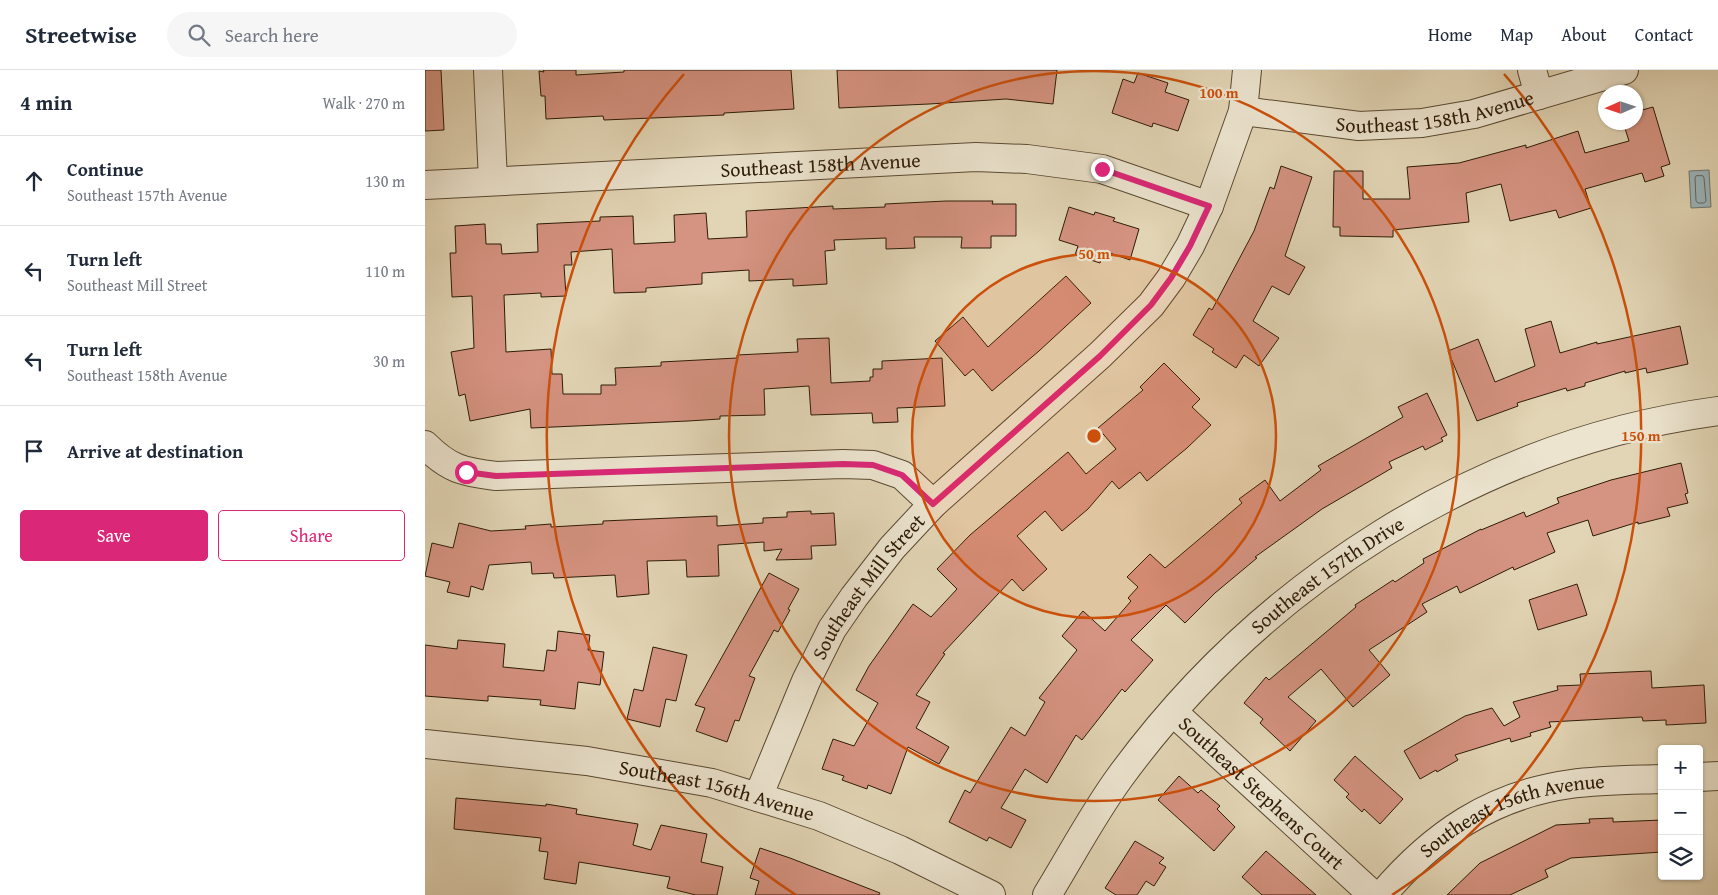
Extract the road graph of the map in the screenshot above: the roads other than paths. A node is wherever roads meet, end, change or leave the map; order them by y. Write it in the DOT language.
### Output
graph roads {
  1 [pos="488,70"];
  2 [pos="1247,70"];
  3 [pos="1624,70"];
  4 [pos="1535,82"];
  5 [pos="1243,110"];
  6 [pos="493,181"];
  7 [pos="425,185"];
  8 [pos="1209,206"];
  9 [pos="1718,411"];
  10 [pos="425,445"];
  11 [pos="933,504"];
  12 [pos="1173,712"];
  13 [pos="425,744"];
  14 [pos="1718,776"];
  15 [pos="1703,777"];
  16 [pos="1658,779"];
  17 [pos="759,797"];
  18 [pos="991,895"];
  19 [pos="1047,895"];
  20 [pos="1373,895"];
  21 [pos="1382,895"];
  1 -- 6 [label="street"];
  2 -- 5 [label="street, Southeast Mill Street"];
  3 -- 4 [label="street, Southeast 158th Avenue"];
  4 -- 5 [label="street, Southeast 158th Avenue"];
  5 -- 8 [label="street, Southeast Mill Street"];
  6 -- 7 [label="street, Southeast 158th Avenue"];
  6 -- 8 [label="street, Southeast 158th Avenue"];
  8 -- 11 [label="street, Southeast Mill Street"];
  9 -- 12 [label="street, Southeast 157th Drive"];
  10 -- 11 [label="street"];
  11 -- 17 [label="street, Southeast Mill Street"];
  12 -- 19 [label="street, Southeast 157th Drive"];
  12 -- 20 [label="street, Southeast Stephens Court"];
  13 -- 17 [label="street, Southeast 156th Avenue"];
  14 -- 15 [label="street"];
  16 -- 21 [label="street, Southeast 156th Avenue"];
  17 -- 18 [label="street, Southeast 156th Avenue"];
}
